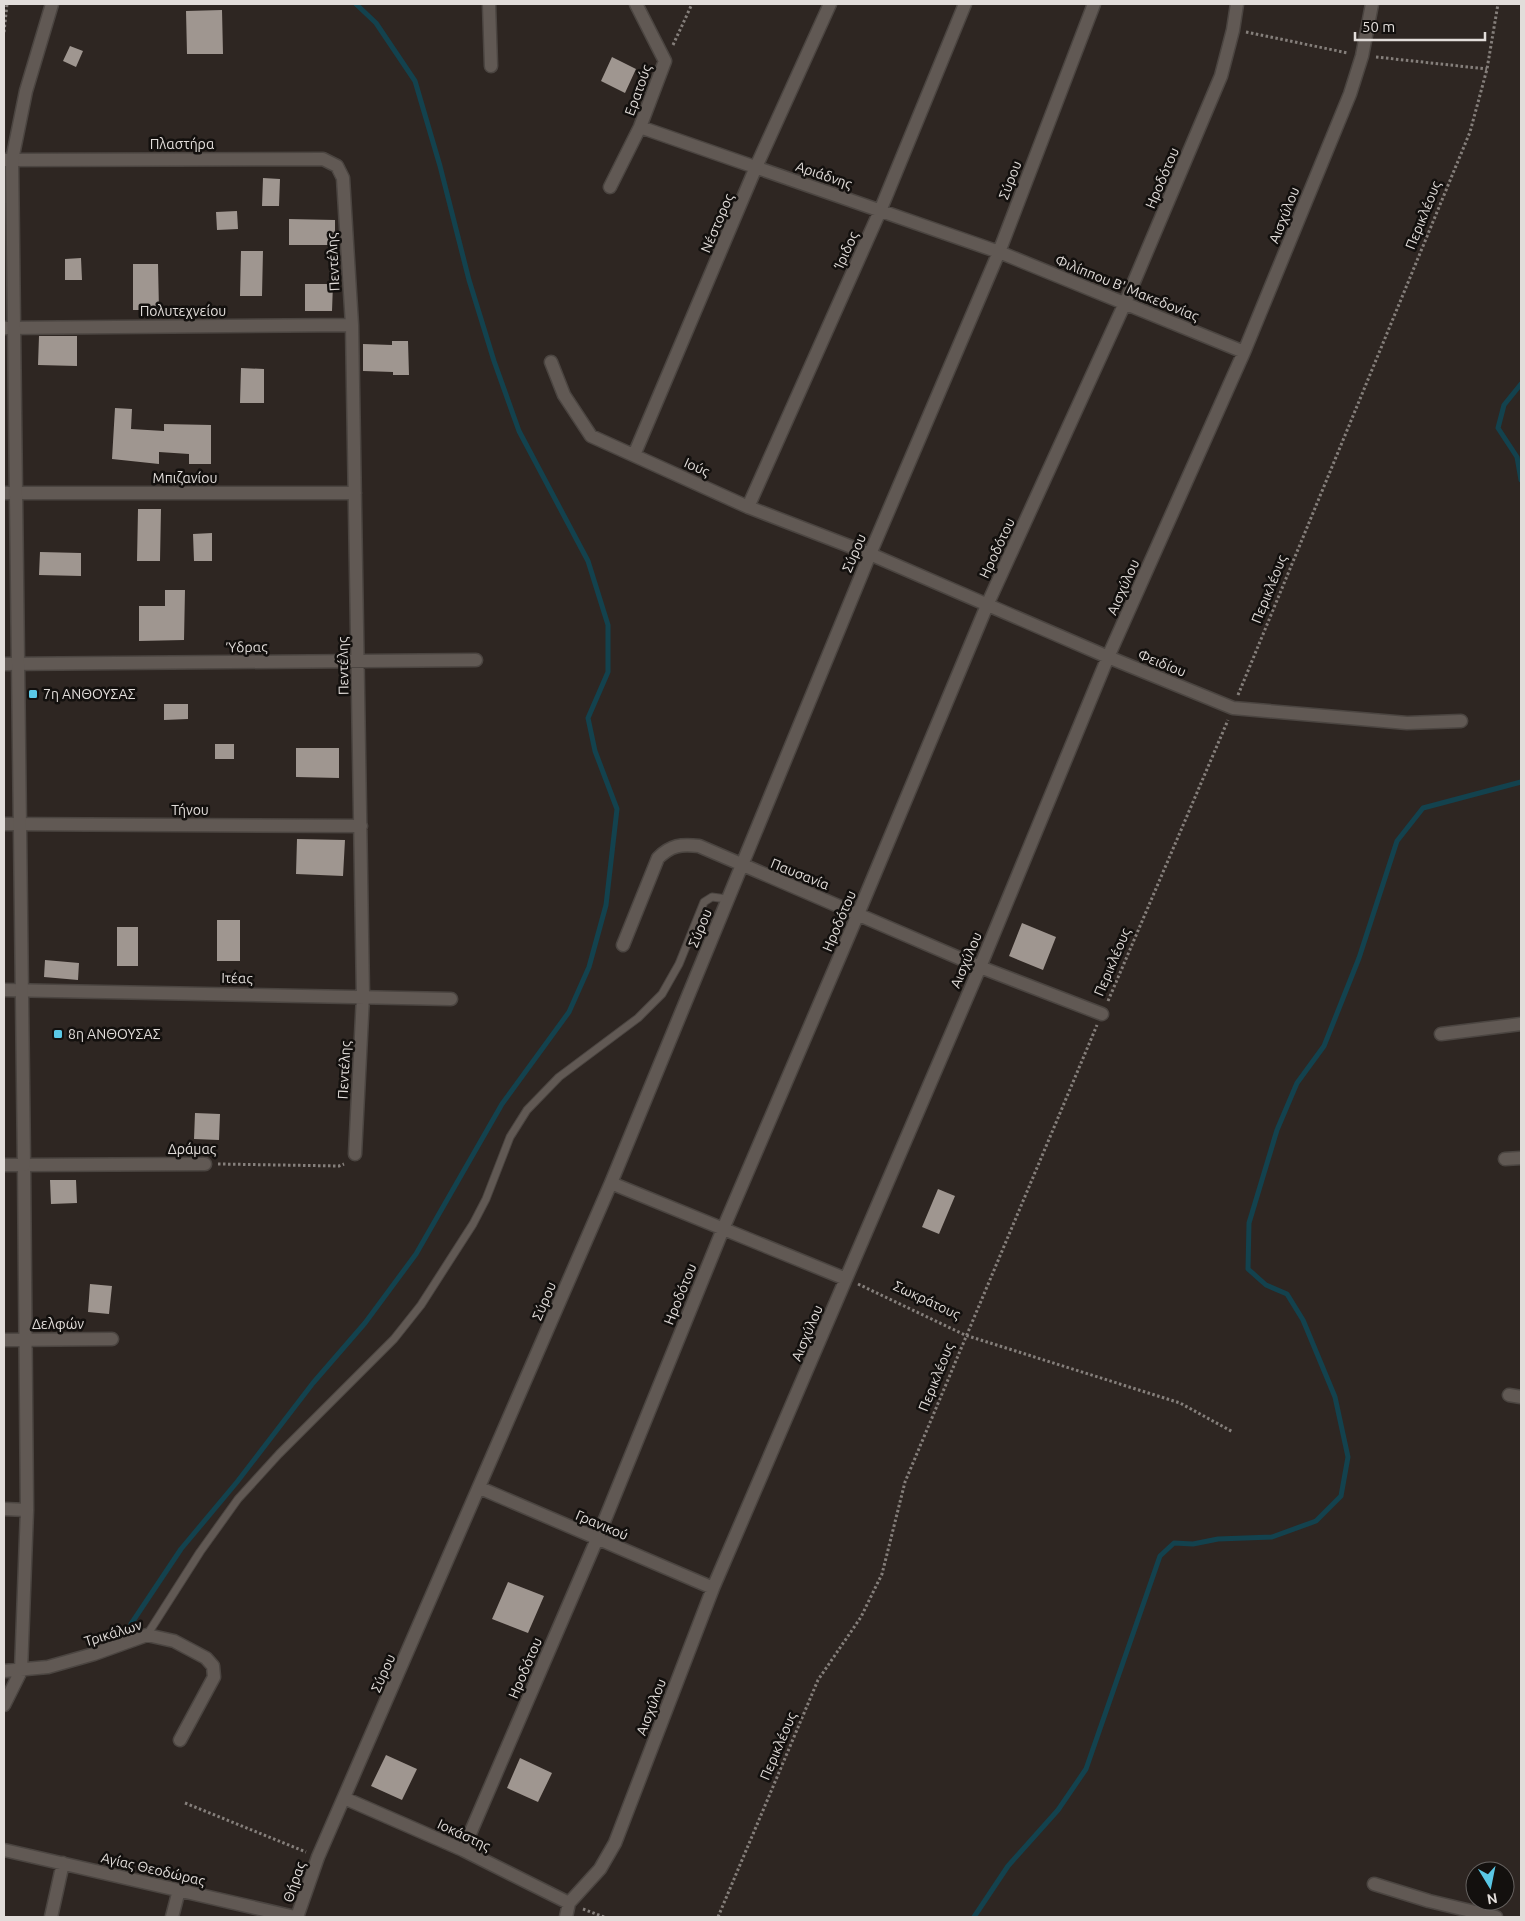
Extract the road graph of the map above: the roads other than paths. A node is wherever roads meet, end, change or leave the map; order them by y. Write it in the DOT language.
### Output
graph roads {
  1 [pos="52,4"];
  2 [pos="489,4"];
  3 [pos="636,4"];
  4 [pos="830,4"];
  5 [pos="965,4"];
  6 [pos="1094,4"];
  7 [pos="1237,4"];
  8 [pos="1372,4"];
  9 [pos="491,66"];
  10 [pos="640,127"];
  11 [pos="8,160"];
  12 [pos="756,167"];
  13 [pos="343,178"];
  14 [pos="610,187"];
  15 [pos="880,211"];
  16 [pos="999,252"];
  17 [pos="1125,303"];
  18 [pos="352,325"];
  19 [pos="9,328"];
  20 [pos="1244,352"];
  21 [pos="551,362"];
  22 [pos="634,455"];
  23 [pos="10,493"];
  24 [pos="355,493"];
  25 [pos="748,507"];
  26 [pos="870,554"];
  27 [pos="988,604"];
  28 [pos="1108,657"];
  29 [pos="476,660"];
  30 [pos="358,661"];
  31 [pos="4,664"];
  32 [pos="18,664"];
  33 [pos="1461,721"];
  34 [pos="4,824"];
  35 [pos="20,824"];
  36 [pos="360,826"];
  37 [pos="741,866"];
  38 [pos="727,899"];
  39 [pos="858,914"];
  40 [pos="623,945"];
  41 [pos="980,967"];
  42 [pos="22,989"];
  43 [pos="4,990"];
  44 [pos="362,996"];
  45 [pos="451,999"];
  46 [pos="1102,1014"];
  47 [pos="1521,1024"];
  48 [pos="1441,1034"];
  49 [pos="355,1154"];
  50 [pos="1521,1158"];
  51 [pos="1504,1159"];
  52 [pos="205,1164"];
  53 [pos="4,1165"];
  54 [pos="24,1165"];
  55 [pos="611,1182"];
  56 [pos="723,1229"];
  57 [pos="846,1279"];
  58 [pos="112,1339"];
  59 [pos="4,1340"];
  60 [pos="26,1340"];
  61 [pos="480,1488"];
  62 [pos="4,1509"];
  63 [pos="28,1510"];
  64 [pos="598,1539"];
  65 [pos="713,1588"];
  66 [pos="147,1636"];
  67 [pos="4,1671"];
  68 [pos="21,1671"];
  69 [pos="4,1705"];
  70 [pos="180,1740"];
  71 [pos="344,1798"];
  72 [pos="4,1850"];
  73 [pos="463,1850"];
  74 [pos="318,1857"];
  75 [pos="63,1863"];
  76 [pos="1374,1884"];
  77 [pos="179,1890"];
  78 [pos="569,1903"];
  79 [pos="51,1917"];
  80 [pos="172,1917"];
  81 [pos="296,1917"];
  82 [pos="566,1917"];
  83 [pos="1496,1917"];
  1 -- 11 [label="street"];
  2 -- 9 [label="street"];
  3 -- 10 [label="street, Ερατούς"];
  4 -- 12 [label="street, Νέστορος"];
  5 -- 15 [label="street, Ίριδος"];
  6 -- 16 [label="street, Σύρου"];
  7 -- 17 [label="street, Ηροδότου"];
  8 -- 20 [label="street, Αισχύλου"];
  10 -- 12 [label="street, Αριάδνης"];
  10 -- 14 [label="street, Ερατούς"];
  11 -- 13 [label="street, Πλαστήρα"];
  11 -- 19 [label="street"];
  12 -- 15 [label="street, Αριάδνης"];
  12 -- 22 [label="street, Νέστορος"];
  13 -- 18 [label="street, Πεντέλης"];
  15 -- 16 [label="street, Αριάδνης"];
  15 -- 25 [label="street, Ίριδος"];
  16 -- 17 [label="street, Φιλίππου Β' Μακεδονίας"];
  16 -- 26 [label="street, Σύρου"];
  17 -- 20 [label="street, Φιλίππου Β' Μακεδονίας"];
  17 -- 27 [label="street, Ηροδότου"];
  18 -- 19 [label="street, Πολυτεχνείου"];
  18 -- 24 [label="street, Πεντέλης"];
  19 -- 23 [label="street"];
  20 -- 28 [label="street, Αισχύλου"];
  21 -- 22 [label="street, Ιούς"];
  22 -- 25 [label="street, Ιούς"];
  23 -- 24 [label="street, Μπιζανίου"];
  23 -- 32 [label="street"];
  24 -- 30 [label="street, Πεντέλης"];
  25 -- 26 [label="street, Ιούς"];
  26 -- 27 [label="street, Φειδίου"];
  26 -- 37 [label="street, Σύρου"];
  27 -- 28 [label="street, Φειδίου"];
  27 -- 39 [label="street, Ηροδότου"];
  28 -- 33 [label="street, Φειδίου"];
  28 -- 41 [label="street, Αισχύλου"];
  29 -- 30 [label="street, Ύδρας"];
  30 -- 32 [label="street, Ύδρας"];
  30 -- 36 [label="street, Πεντέλης"];
  31 -- 32 [label="street, Ύδρας"];
  32 -- 35 [label="street"];
  34 -- 35 [label="street, Τήνου"];
  35 -- 36 [label="street, Τήνου"];
  35 -- 42 [label="street"];
  36 -- 44 [label="street, Πεντέλης"];
  37 -- 38 [label="street, Σύρου"];
  37 -- 39 [label="street, Παυσανία"];
  37 -- 40 [label="street, Παυσανία"];
  38 -- 55 [label="street, Σύρου"];
  38 -- 66 [label="lane"];
  39 -- 41 [label="street, Παυσανία"];
  39 -- 56 [label="street, Ηροδότου"];
  41 -- 46 [label="street, Παυσανία"];
  41 -- 57 [label="street, Αισχύλου"];
  42 -- 43 [label="street, Ιτέας"];
  42 -- 44 [label="street, Ιτέας"];
  42 -- 54 [label="street"];
  44 -- 45 [label="street, Ιτέας"];
  44 -- 49 [label="street, Πεντέλης"];
  47 -- 48 [label="street"];
  50 -- 51 [label="street"];
  52 -- 54 [label="street, Δράμας"];
  53 -- 54 [label="street, Δράμας"];
  54 -- 60 [label="street"];
  55 -- 56 [label="street"];
  55 -- 61 [label="street, Σύρου"];
  56 -- 57 [label="street"];
  56 -- 64 [label="street, Ηροδότου"];
  57 -- 65 [label="street, Αισχύλου"];
  58 -- 60 [label="street, Δελφών"];
  59 -- 60 [label="street, Δελφών"];
  60 -- 63 [label="street"];
  61 -- 64 [label="street, Γρανικού"];
  61 -- 71 [label="street, Σύρου"];
  62 -- 63 [label="street"];
  63 -- 68 [label="street"];
  64 -- 65 [label="street, Γρανικού"];
  64 -- 73 [label="street, Ηροδότου"];
  65 -- 78 [label="street, Αισχύλου"];
  66 -- 68 [label="street, Τρικάλων"];
  66 -- 70 [label="street, Τρικάλων"];
  67 -- 68 [label="street, Τρικάλων"];
  68 -- 69 [label="street"];
  71 -- 73 [label="street, Ιοκάστης"];
  71 -- 74 [label="street, Σύρου"];
  72 -- 75 [label="street, Αγίας Θεοδώρας"];
  73 -- 78 [label="street, Ιοκάστης"];
  74 -- 81 [label="street, Θήρας"];
  75 -- 77 [label="street, Αγίας Θεοδώρας"];
  75 -- 79 [label="street"];
  76 -- 83 [label="street"];
  77 -- 80 [label="street"];
  77 -- 81 [label="street, Αγίας Θεοδώρας"];
  78 -- 82 [label="street"];
}
